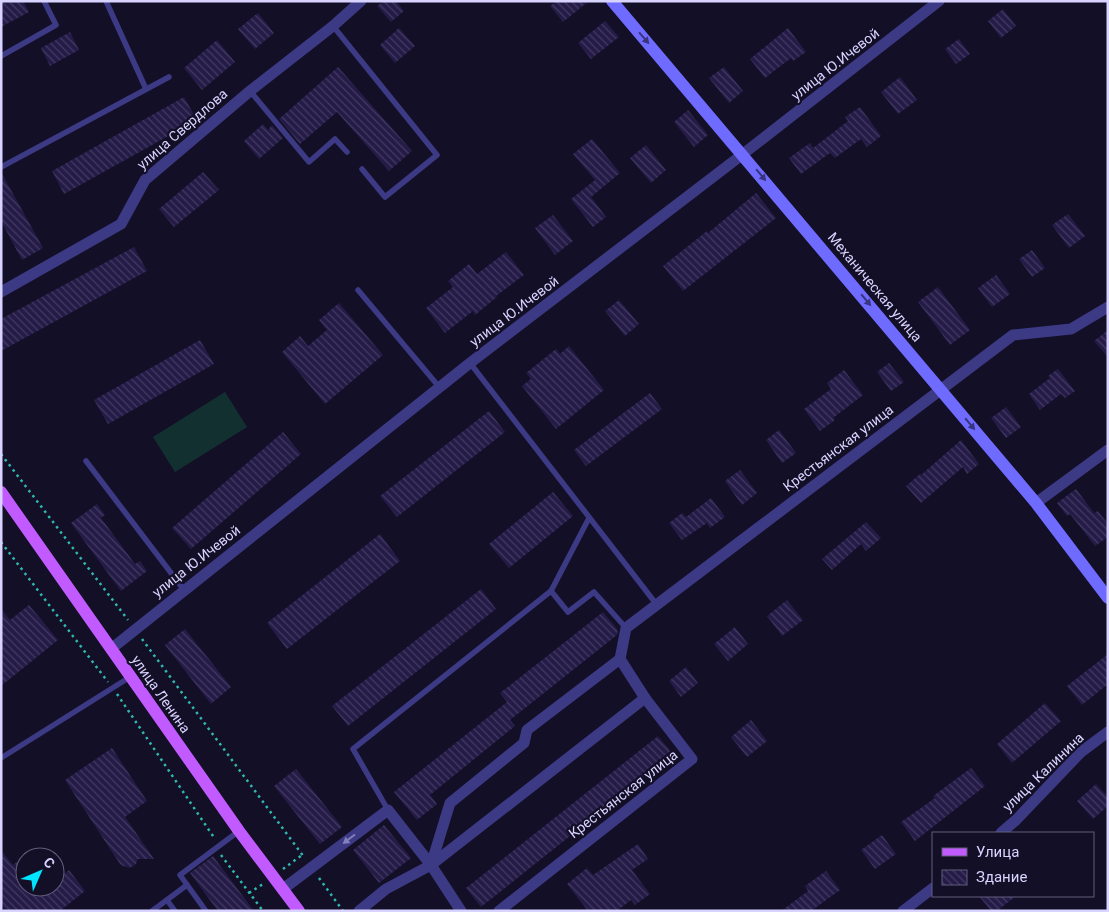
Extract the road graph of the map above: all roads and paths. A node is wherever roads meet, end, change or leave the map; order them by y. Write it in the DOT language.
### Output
graph roads {
  1 [pos="44,1"];
  2 [pos="106,1"];
  3 [pos="361,1"];
  4 [pos="612,1"];
  5 [pos="939,1"];
  6 [pos="334,26"];
  7 [pos="1,56"];
  8 [pos="169,77"];
  9 [pos="146,88"];
  10 [pos="250,91"];
  11 [pos="347,152"];
  12 [pos="743,154"];
  13 [pos="1,167"];
  14 [pos="362,169"];
  15 [pos="358,290"];
  16 [pos="1,292"];
  17 [pos="1108,307"];
  18 [pos="470,363"];
  19 [pos="440,388"];
  20 [pos="941,389"];
  21 [pos="1108,450"];
  22 [pos="1,454"];
  23 [pos="86,461"];
  24 [pos="1,492"];
  25 [pos="1036,503"];
  26 [pos="589,518"];
  27 [pos="1,542"];
  28 [pos="184,590"];
  29 [pos="551,591"];
  30 [pos="1108,598"];
  31 [pos="656,605"];
  32 [pos="626,628"];
  33 [pos="134,630"];
  34 [pos="111,648"];
  35 [pos="620,659"];
  36 [pos="130,677"];
  37 [pos="113,688"];
  38 [pos="645,698"];
  39 [pos="1108,732"];
  40 [pos="1,758"];
  41 [pos="388,810"];
  42 [pos="239,831"];
  43 [pos="1002,832"];
  44 [pos="216,848"];
  45 [pos="431,865"];
  46 [pos="311,868"];
  47 [pos="187,885"];
  48 [pos="283,889"];
  49 [pos="932,889"];
  50 [pos="167,900"];
  51 [pos="152,911"];
  52 [pos="175,911"];
  53 [pos="206,911"];
  54 [pos="263,911"];
  55 [pos="299,911"];
  56 [pos="343,911"];
  57 [pos="359,911"];
  58 [pos="461,911"];
  59 [pos="499,911"];
  60 [pos="903,911"];
  1 -- 7 [label="lane"];
  2 -- 9 [label="lane"];
  3 -- 6 [label="street, улица Свердлова"];
  4 -- 12 [label="street, Механическая улица, one-way"];
  5 -- 12 [label="street, улица Ю.Ичевой"];
  6 -- 10 [label="street, улица Свердлова"];
  6 -- 14 [label="lane"];
  8 -- 9 [label="lane"];
  9 -- 13 [label="lane"];
  10 -- 11 [label="lane"];
  10 -- 16 [label="street, улица Свердлова"];
  12 -- 18 [label="street, улица Ю.Ичевой"];
  12 -- 20 [label="street, Механическая улица, one-way"];
  15 -- 19 [label="lane"];
  17 -- 20 [label="street, Крестьянская улица"];
  18 -- 19 [label="street, улица Ю.Ичевой"];
  18 -- 26 [label="lane"];
  19 -- 28 [label="street, улица Ю.Ичевой"];
  20 -- 25 [label="street, Механическая улица, one-way"];
  20 -- 31 [label="street, Крестьянская улица"];
  21 -- 25 [label="street"];
  22 -- 33 [label="path"];
  23 -- 28 [label="lane"];
  24 -- 34 [label="main road, улица Ленина"];
  25 -- 30 [label="street, Механическая улица"];
  26 -- 29 [label="lane"];
  26 -- 31 [label="lane"];
  27 -- 37 [label="path"];
  28 -- 33 [label="street, улица Ю.Ичевой"];
  29 -- 32 [label="lane"];
  29 -- 41 [label="lane"];
  31 -- 32 [label="street, Крестьянская улица"];
  32 -- 35 [label="street"];
  33 -- 34 [label="street, улица Ю.Ичевой"];
  33 -- 46 [label="path"];
  34 -- 36 [label="main road, улица Ленина"];
  35 -- 38 [label="street, Крестьянская улица"];
  35 -- 45 [label="street"];
  36 -- 37 [label="lane"];
  36 -- 42 [label="main road, улица Ленина"];
  37 -- 40 [label="lane"];
  37 -- 44 [label="path"];
  38 -- 45 [label="street"];
  38 -- 59 [label="street, Крестьянская улица"];
  39 -- 43 [label="street, улица Калинина"];
  41 -- 45 [label="street"];
  41 -- 46 [label="street, one-way"];
  42 -- 44 [label="lane"];
  42 -- 48 [label="main road, улица Ленина"];
  44 -- 47 [label="lane"];
  44 -- 54 [label="path"];
  45 -- 57 [label="street"];
  45 -- 58 [label="street"];
  46 -- 48 [label="street"];
  46 -- 56 [label="path"];
  47 -- 50 [label="lane"];
  47 -- 53 [label="lane"];
  48 -- 55 [label="main road, улица Ленина"];
  49 -- 60 [label="street"];
  50 -- 51 [label="lane"];
  50 -- 52 [label="lane"];
}
